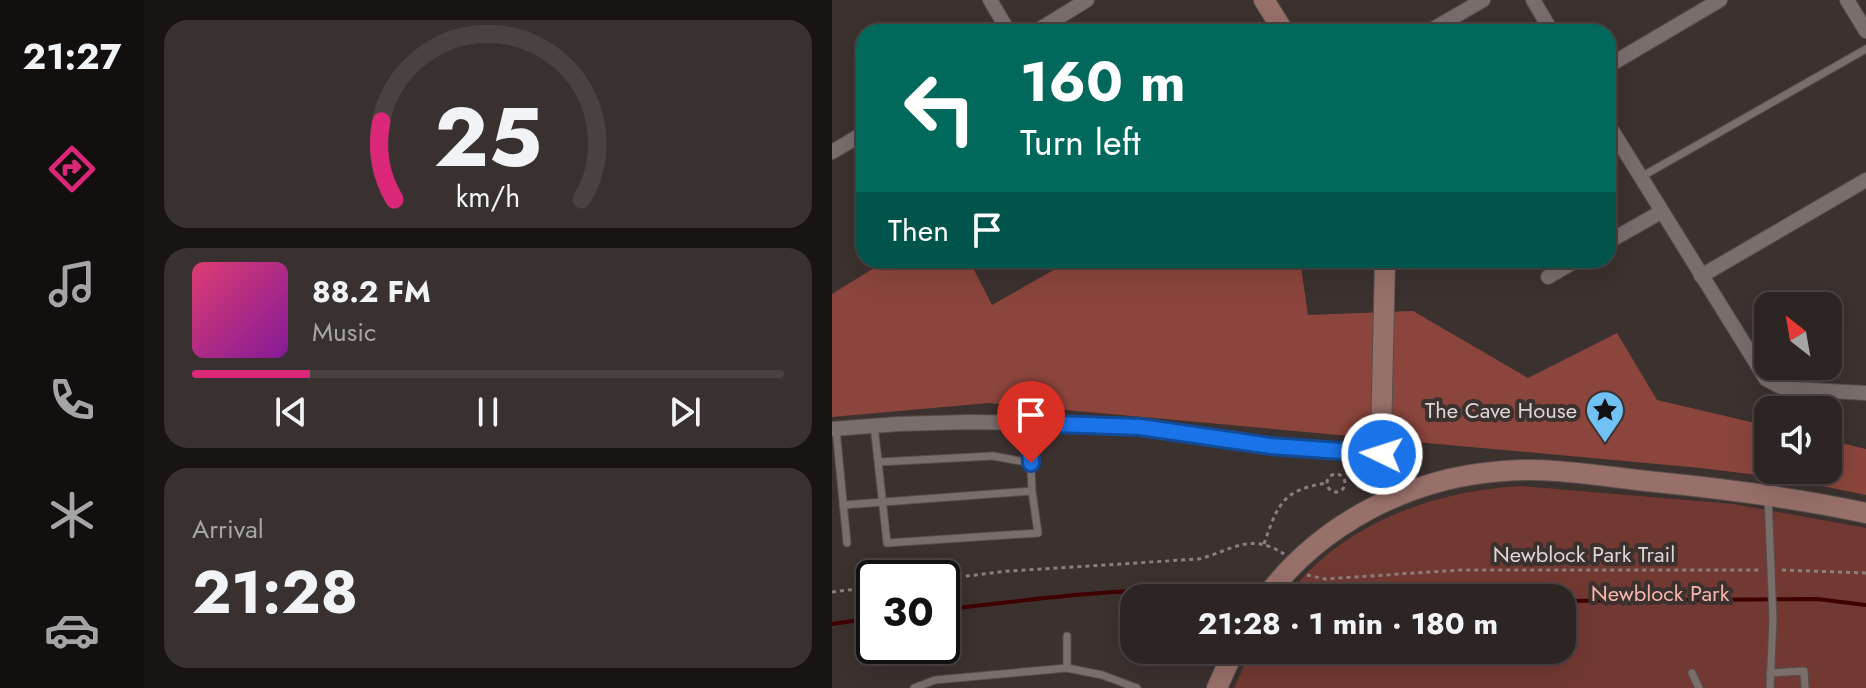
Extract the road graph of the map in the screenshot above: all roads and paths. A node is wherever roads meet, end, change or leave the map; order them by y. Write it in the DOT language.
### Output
graph roads {
  1 [pos="990,0"];
  2 [pos="1087,0"];
  3 [pos="1264,0"];
  4 [pos="1483,0"];
  5 [pos="1533,0"];
  6 [pos="1720,0"];
  7 [pos="1847,0"];
  8 [pos="1004,24"];
  9 [pos="1048,24"];
  10 [pos="1279,24"];
  11 [pos="1442,24"];
  12 [pos="1547,24"];
  13 [pos="1866,31"];
  14 [pos="1866,49"];
  15 [pos="1616,61"];
  16 [pos="1616,137"];
  17 [pos="856,138"];
  18 [pos="832,152"];
  19 [pos="1641,177"];
  20 [pos="1866,180"];
  21 [pos="1661,212"];
  22 [pos="1616,237"];
  23 [pos="1385,268"];
  24 [pos="1563,268"];
  25 [pos="1701,276"];
  26 [pos="1548,277"];
  27 [pos="1866,393"];
  28 [pos="1029,423"];
  29 [pos="874,425"];
  30 [pos="834,429"];
  31 [pos="1382,454"];
  32 [pos="879,462"];
  33 [pos="1031,463"];
  34 [pos="1327,483"];
  35 [pos="1032,491"];
  36 [pos="1768,494"];
  37 [pos="1398,496"];
  38 [pos="884,503"];
  39 [pos="843,505"];
  40 [pos="1866,513"];
  41 [pos="847,543"];
  42 [pos="1264,544"];
  43 [pos="1287,556"];
  44 [pos="1771,570"];
  45 [pos="1303,571"];
  46 [pos="1866,573"];
  47 [pos="960,577"];
  48 [pos="1277,584"];
  49 [pos="856,589"];
  50 [pos="832,592"];
  51 [pos="1067,636"];
  52 [pos="1228,664"];
  53 [pos="1067,668"];
  54 [pos="1692,673"];
  55 [pos="1770,673"];
  56 [pos="914,688"];
  57 [pos="1137,688"];
  58 [pos="1217,688"];
  59 [pos="1699,688"];
  60 [pos="1770,688"];
  61 [pos="1805,688"];
  1 -- 8 [label="street"];
  2 -- 9 [label="street"];
  3 -- 10 [label="main road"];
  4 -- 11 [label="street"];
  5 -- 12 [label="street"];
  6 -- 15 [label="street"];
  7 -- 13 [label="street"];
  14 -- 19 [label="lane"];
  16 -- 19 [label="street"];
  17 -- 18 [label="street"];
  19 -- 21 [label="street"];
  20 -- 25 [label="street"];
  21 -- 22 [label="street"];
  21 -- 25 [label="street"];
  23 -- 31 [label="main road"];
  24 -- 26 [label="street"];
  25 -- 27 [label="street"];
  28 -- 29 [label="street"];
  28 -- 31 [label="street"];
  28 -- 33 [label="lane"];
  29 -- 30 [label="street"];
  29 -- 32 [label="lane"];
  30 -- 39 [label="lane"];
  31 -- 37 [label="main road"];
  32 -- 33 [label="lane"];
  32 -- 38 [label="lane"];
  33 -- 35 [label="lane"];
  34 -- 34 [label="path"];
  34 -- 42 [label="path"];
  35 -- 38 [label="lane"];
  35 -- 38 [label="lane"];
  36 -- 37 [label="main road"];
  36 -- 40 [label="main road"];
  36 -- 44 [label="lane"];
  37 -- 48 [label="main road"];
  38 -- 39 [label="lane"];
  39 -- 41 [label="lane"];
  42 -- 43 [label="path"];
  42 -- 47 [label="path"];
  44 -- 45 [label="path, Newblock Park Trail"];
  44 -- 46 [label="path, Newblock Park Trail"];
  44 -- 55 [label="lane"];
  49 -- 50 [label="path"];
  51 -- 53 [label="lane"];
  52 -- 58 [label="main road"];
  53 -- 56 [label="lane"];
  53 -- 57 [label="lane"];
  54 -- 59 [label="lane"];
  55 -- 60 [label="lane"];
  55 -- 61 [label="lane"];
}
